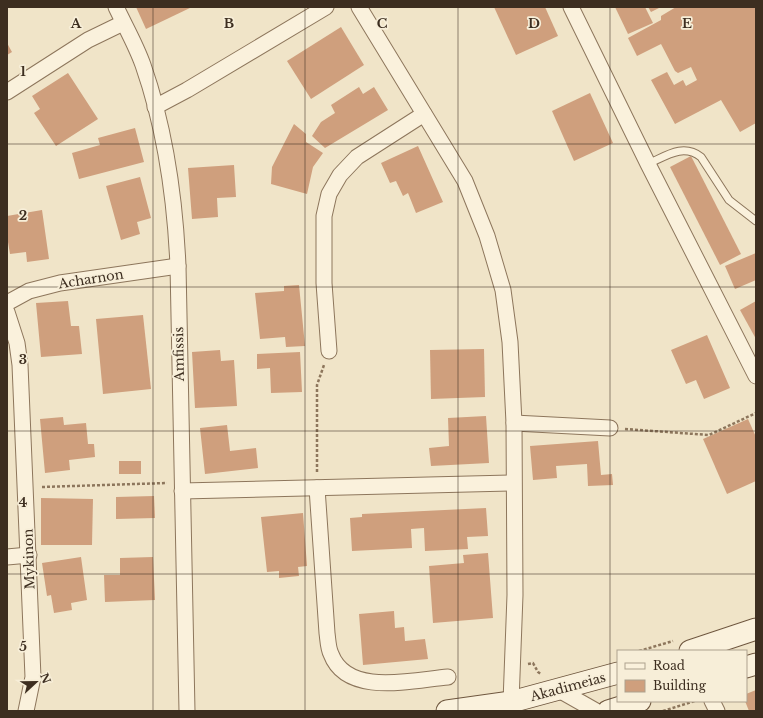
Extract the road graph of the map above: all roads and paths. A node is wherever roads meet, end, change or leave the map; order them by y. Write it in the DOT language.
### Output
graph roads {
  1 [pos="116,7"];
  2 [pos="326,7"];
  3 [pos="359,7"];
  4 [pos="571,7"];
  5 [pos="123,23"];
  6 [pos="7,92"];
  7 [pos="156,107"];
  8 [pos="424,114"];
  9 [pos="648,164"];
  10 [pos="756,221"];
  11 [pos="178,266"];
  12 [pos="7,303"];
  13 [pos="7,312"];
  14 [pos="329,351"];
  15 [pos="756,376"];
  16 [pos="756,413"];
  17 [pos="514,423"];
  18 [pos="610,428"];
  19 [pos="513,484"];
  20 [pos="182,487"];
  21 [pos="26,488"];
  22 [pos="317,488"];
  23 [pos="30,555"];
  24 [pos="7,557"];
  25 [pos="756,629"];
  26 [pos="693,650"];
  27 [pos="617,673"];
  28 [pos="448,677"];
  29 [pos="559,690"];
  30 [pos="186,693"];
  31 [pos="511,702"];
  32 [pos="637,702"];
  33 [pos="692,702"];
  34 [pos="712,702"];
  35 [pos="26,711"];
  36 [pos="187,711"];
  37 [pos="193,711"];
  38 [pos="447,711"];
  39 [pos="596,711"];
  40 [pos="608,711"];
  41 [pos="663,711"];
  42 [pos="717,711"];
  1 -- 5 [label="street, Amfissis"];
  2 -- 7 [label="street"];
  3 -- 8 [label="street"];
  4 -- 9 [label="street"];
  5 -- 6 [label="street"];
  5 -- 7 [label="street, Amfissis"];
  7 -- 11 [label="street, Amfissis"];
  8 -- 14 [label="street"];
  8 -- 17 [label="street"];
  9 -- 10 [label="lane"];
  9 -- 15 [label="street"];
  11 -- 12 [label="street, Acharnon"];
  11 -- 20 [label="street, Amfissis"];
  13 -- 21 [label="street, Mykinon"];
  14 -- 22 [label="path"];
  16 -- 18 [label="path"];
  17 -- 18 [label="street"];
  17 -- 19 [label="street"];
  19 -- 22 [label="street"];
  19 -- 31 [label="street"];
  20 -- 21 [label="path"];
  20 -- 22 [label="street"];
  20 -- 30 [label="street, Amfissis"];
  21 -- 23 [label="street, Mykinon"];
  22 -- 28 [label="street"];
  23 -- 24 [label="street"];
  23 -- 35 [label="street, Mykinon"];
  25 -- 26 [label="main road"];
  27 -- 29 [label="main road, Akadimeias"];
  29 -- 31 [label="main road, Akadimeias"];
  29 -- 39 [label="street"];
  30 -- 36 [label="street, Amfissis"];
  30 -- 37 [label="street"];
  31 -- 38 [label="main road, Akadimeias"];
  32 -- 40 [label="main road"];
  33 -- 41 [label="path"];
  34 -- 42 [label="street"];
}
